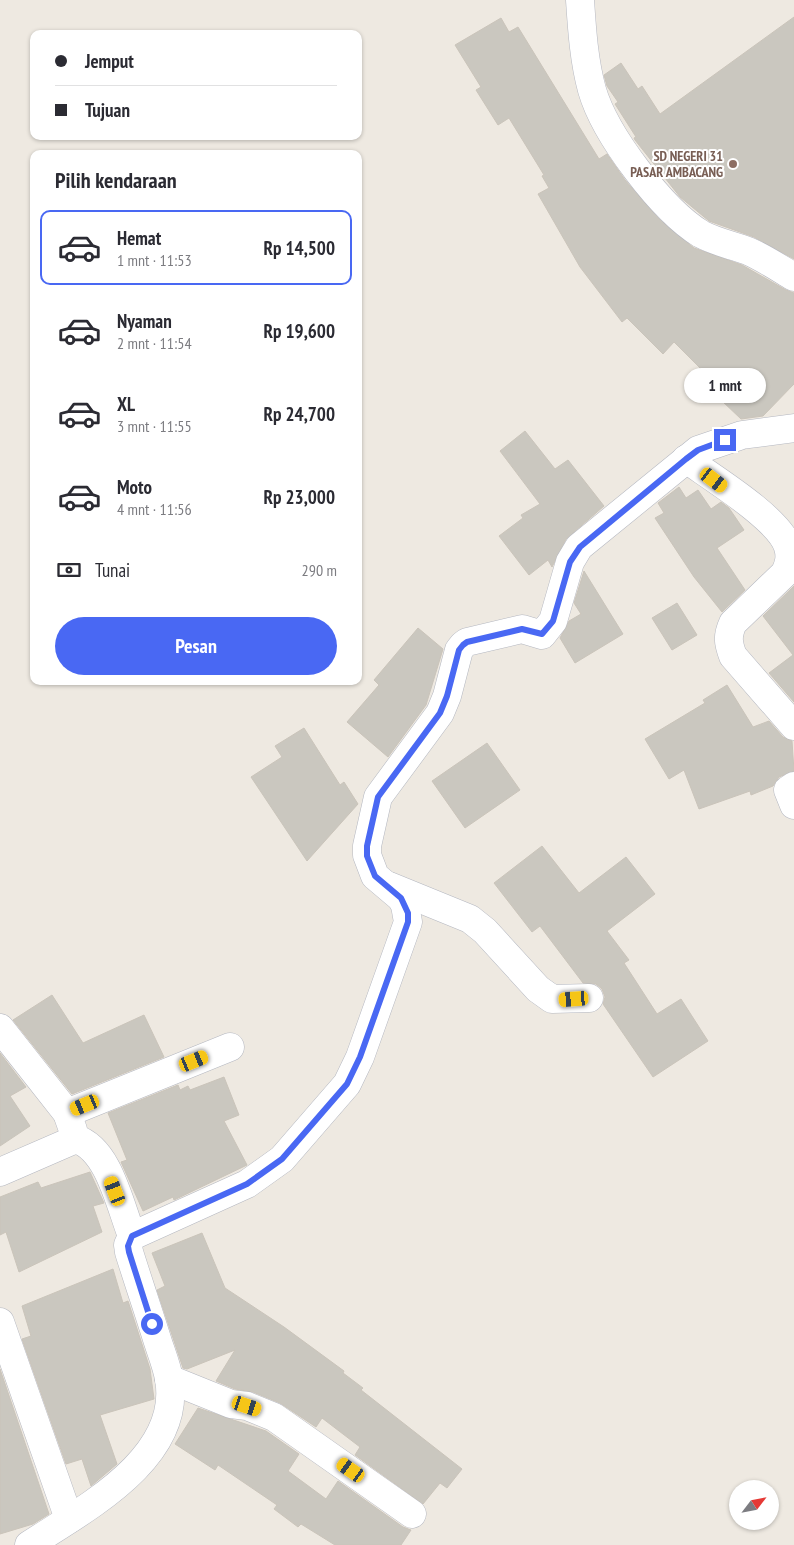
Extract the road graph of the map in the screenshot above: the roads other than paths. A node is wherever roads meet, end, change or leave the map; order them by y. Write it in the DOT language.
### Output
graph roads {
  1 [pos="580,0"];
  2 [pos="794,277"];
  3 [pos="794,428"];
  4 [pos="686,459"];
  5 [pos="794,726"];
  6 [pos="794,786"];
  7 [pos="794,805"];
  8 [pos="386,885"];
  9 [pos="589,998"];
  10 [pos="0,1028"];
  11 [pos="230,1047"];
  12 [pos="67,1113"];
  13 [pos="76,1139"];
  14 [pos="0,1172"];
  15 [pos="132,1236"];
  16 [pos="0,1322"];
  17 [pos="169,1379"];
  18 [pos="412,1514"];
  19 [pos="69,1519"];
  20 [pos="29,1545"];
  1 -- 2 [label="street"];
  3 -- 4 [label="street"];
  4 -- 5 [label="street"];
  4 -- 8 [label="street"];
  6 -- 7 [label="street"];
  8 -- 9 [label="street"];
  8 -- 15 [label="street"];
  10 -- 12 [label="street"];
  11 -- 12 [label="street"];
  12 -- 13 [label="street"];
  13 -- 14 [label="street"];
  13 -- 15 [label="street"];
  15 -- 17 [label="street"];
  16 -- 19 [label="street"];
  17 -- 18 [label="street"];
  17 -- 19 [label="street"];
  19 -- 20 [label="street"];
}
